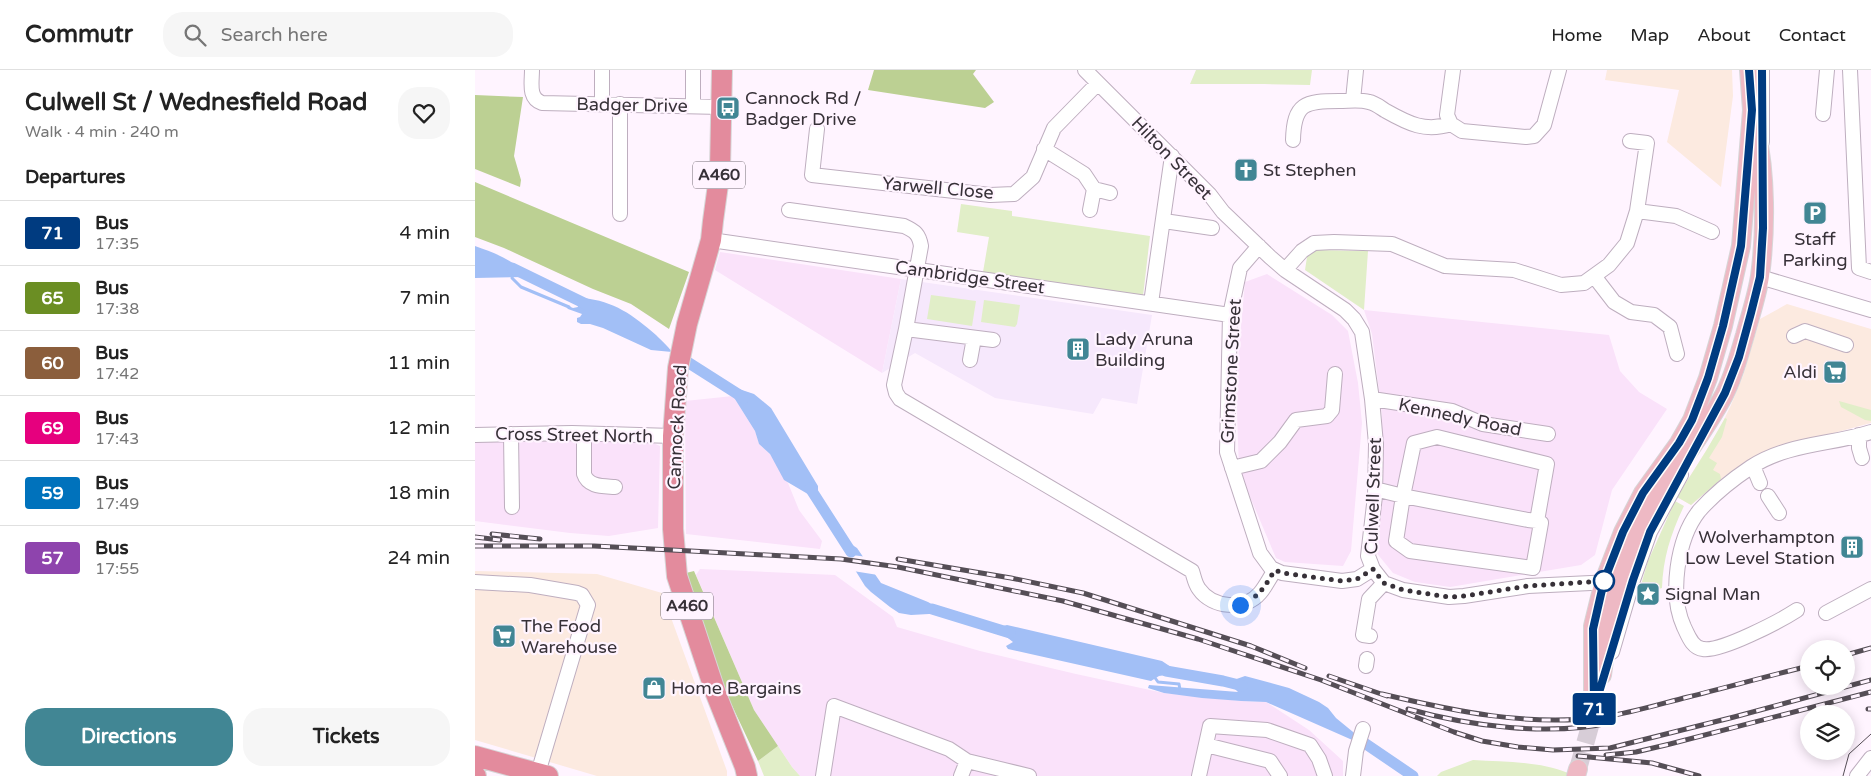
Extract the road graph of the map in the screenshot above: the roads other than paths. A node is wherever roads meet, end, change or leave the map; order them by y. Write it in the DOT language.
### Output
graph roads {
  1 [pos="532,70"];
  2 [pos="602,70"];
  3 [pos="693,70"];
  4 [pos="721,70"];
  5 [pos="1085,70"];
  6 [pos="1356,70"];
  7 [pos="1453,70"];
  8 [pos="1559,70"];
  9 [pos="1749,70"];
  10 [pos="1762,70"];
  11 [pos="1827,70"];
  12 [pos="1850,70"];
  13 [pos="1098,83"];
  14 [pos="1353,100"];
  15 [pos="602,104"];
  16 [pos="620,104"];
  17 [pos="693,106"];
  18 [pos="721,107"];
  19 [pos="1752,110"];
  20 [pos="1823,114"];
  21 [pos="1451,124"];
  22 [pos="817,129"];
  23 [pos="1293,140"];
  24 [pos="1630,141"];
  25 [pos="1044,149"];
  26 [pos="1172,156"];
  27 [pos="1762,156"];
  28 [pos="1094,189"];
  29 [pos="1110,193"];
  30 [pos="789,210"];
  31 [pos="1090,210"];
  32 [pos="1637,211"];
  33 [pos="620,214"];
  34 [pos="1164,221"];
  35 [pos="1212,228"];
  36 [pos="1712,232"];
  37 [pos="711,240"];
  38 [pos="1259,246"];
  39 [pos="1741,246"];
  40 [pos="917,270"];
  41 [pos="1285,270"];
  42 [pos="1871,272"];
  43 [pos="1594,276"];
  44 [pos="1754,276"];
  45 [pos="1151,303"];
  46 [pos="1871,310"];
  47 [pos="1231,315"];
  48 [pos="907,328"];
  49 [pos="1794,336"];
  50 [pos="974,338"];
  51 [pos="993,340"];
  52 [pos="1846,345"];
  53 [pos="1677,354"];
  54 [pos="970,360"];
  55 [pos="1335,374"];
  56 [pos="1373,399"];
  57 [pos="1700,421"];
  58 [pos="475,434"];
  59 [pos="511,434"];
  60 [pos="583,434"];
  61 [pos="1548,434"];
  62 [pos="1865,434"];
  63 [pos="673,436"];
  64 [pos="1862,458"];
  65 [pos="1753,466"];
  66 [pos="1232,468"];
  67 [pos="1760,483"];
  68 [pos="615,487"];
  69 [pos="1375,489"];
  70 [pos="1403,496"];
  71 [pos="1768,496"];
  72 [pos="512,508"];
  73 [pos="1779,513"];
  74 [pos="1537,520"];
  75 [pos="1373,569"];
  76 [pos="1275,570"];
  77 [pos="475,582"];
  78 [pos="1612,582"];
  79 [pos="1384,583"];
  80 [pos="1871,589"];
  81 [pos="1797,610"];
  82 [pos="1826,613"];
  83 [pos="1370,636"];
  84 [pos="1598,691"];
  85 [pos="1363,729"];
  86 [pos="1206,745"];
  87 [pos="475,756"];
  88 [pos="1871,758"];
  89 [pos="967,761"];
  90 [pos="747,773"];
  91 [pos="543,775"];
  92 [pos="823,776"];
  93 [pos="961,776"];
  94 [pos="1029,776"];
  95 [pos="1199,776"];
  96 [pos="1280,776"];
  97 [pos="1325,776"];
  98 [pos="1353,776"];
  99 [pos="1857,776"];
  1 -- 15 [label="street, Badger Drive"];
  2 -- 15 [label="street"];
  3 -- 17 [label="street"];
  4 -- 18 [label="highway, Cannock Road / A460"];
  5 -- 13 [label="street, Hilton Street"];
  6 -- 14 [label="street"];
  7 -- 21 [label="street"];
  8 -- 21 [label="street"];
  9 -- 19 [label="main road"];
  10 -- 27 [label="street"];
  11 -- 20 [label="street"];
  12 -- 42 [label="street"];
  13 -- 25 [label="street, Yarwell Close"];
  13 -- 26 [label="street, Hilton Street"];
  14 -- 21 [label="street"];
  14 -- 23 [label="street"];
  15 -- 16 [label="street, Badger Drive"];
  16 -- 17 [label="street, Badger Drive"];
  16 -- 33 [label="street"];
  17 -- 18 [label="street, Badger Drive"];
  18 -- 37 [label="highway, Cannock Road / A460"];
  19 -- 27 [label="main road"];
  19 -- 39 [label="main road"];
  22 -- 25 [label="street, Yarwell Close"];
  24 -- 32 [label="street"];
  25 -- 28 [label="street"];
  26 -- 34 [label="street"];
  26 -- 38 [label="street, Hilton Street"];
  27 -- 44 [label="main road"];
  28 -- 29 [label="street"];
  28 -- 31 [label="street"];
  30 -- 40 [label="street"];
  32 -- 36 [label="street"];
  32 -- 43 [label="street"];
  34 -- 35 [label="street"];
  34 -- 45 [label="street"];
  37 -- 40 [label="street, Cambridge Street"];
  37 -- 63 [label="highway, Cannock Road / A460"];
  38 -- 41 [label="street, Culwell Street"];
  38 -- 47 [label="street, Grimstone Street"];
  39 -- 44 [label="main road"];
  39 -- 57 [label="main road"];
  40 -- 45 [label="street, Cambridge Street"];
  40 -- 48 [label="street"];
  41 -- 43 [label="street"];
  41 -- 56 [label="street, Culwell Street"];
  43 -- 53 [label="street"];
  44 -- 46 [label="street"];
  44 -- 57 [label="main road"];
  45 -- 47 [label="street, Cambridge Street"];
  47 -- 66 [label="street, Grimstone Street"];
  48 -- 50 [label="street"];
  48 -- 76 [label="street"];
  49 -- 52 [label="street"];
  50 -- 51 [label="street"];
  50 -- 54 [label="street"];
  55 -- 66 [label="street"];
  56 -- 61 [label="street, Kennedy Road"];
  56 -- 69 [label="street, Culwell Street"];
  57 -- 78 [label="main road"];
  57 -- 84 [label="street"];
  58 -- 59 [label="street, Cross Street North"];
  59 -- 60 [label="street, Cross Street North"];
  59 -- 72 [label="street"];
  60 -- 63 [label="street, Cross Street North"];
  60 -- 68 [label="street"];
  62 -- 64 [label="street"];
  62 -- 65 [label="street"];
  63 -- 90 [label="highway, Cannock Road / A460"];
  65 -- 67 [label="street"];
  65 -- 81 [label="street"];
  66 -- 76 [label="street, Grimstone Street"];
  69 -- 70 [label="street"];
  69 -- 75 [label="street, Culwell Street"];
  70 -- 74 [label="street"];
  70 -- 74 [label="street"];
  70 -- 74 [label="street"];
  71 -- 73 [label="street"];
  75 -- 76 [label="street"];
  75 -- 79 [label="street, Culwell Street"];
  77 -- 91 [label="street"];
  78 -- 79 [label="street"];
  78 -- 84 [label="main road"];
  79 -- 83 [label="street"];
  80 -- 82 [label="street"];
  85 -- 98 [label="street"];
  86 -- 95 [label="street"];
  86 -- 96 [label="street"];
  86 -- 97 [label="street"];
  87 -- 91 [label="highway"];
  88 -- 99 [label="street"];
  89 -- 92 [label="street"];
  89 -- 93 [label="street"];
  89 -- 94 [label="street"];
}
